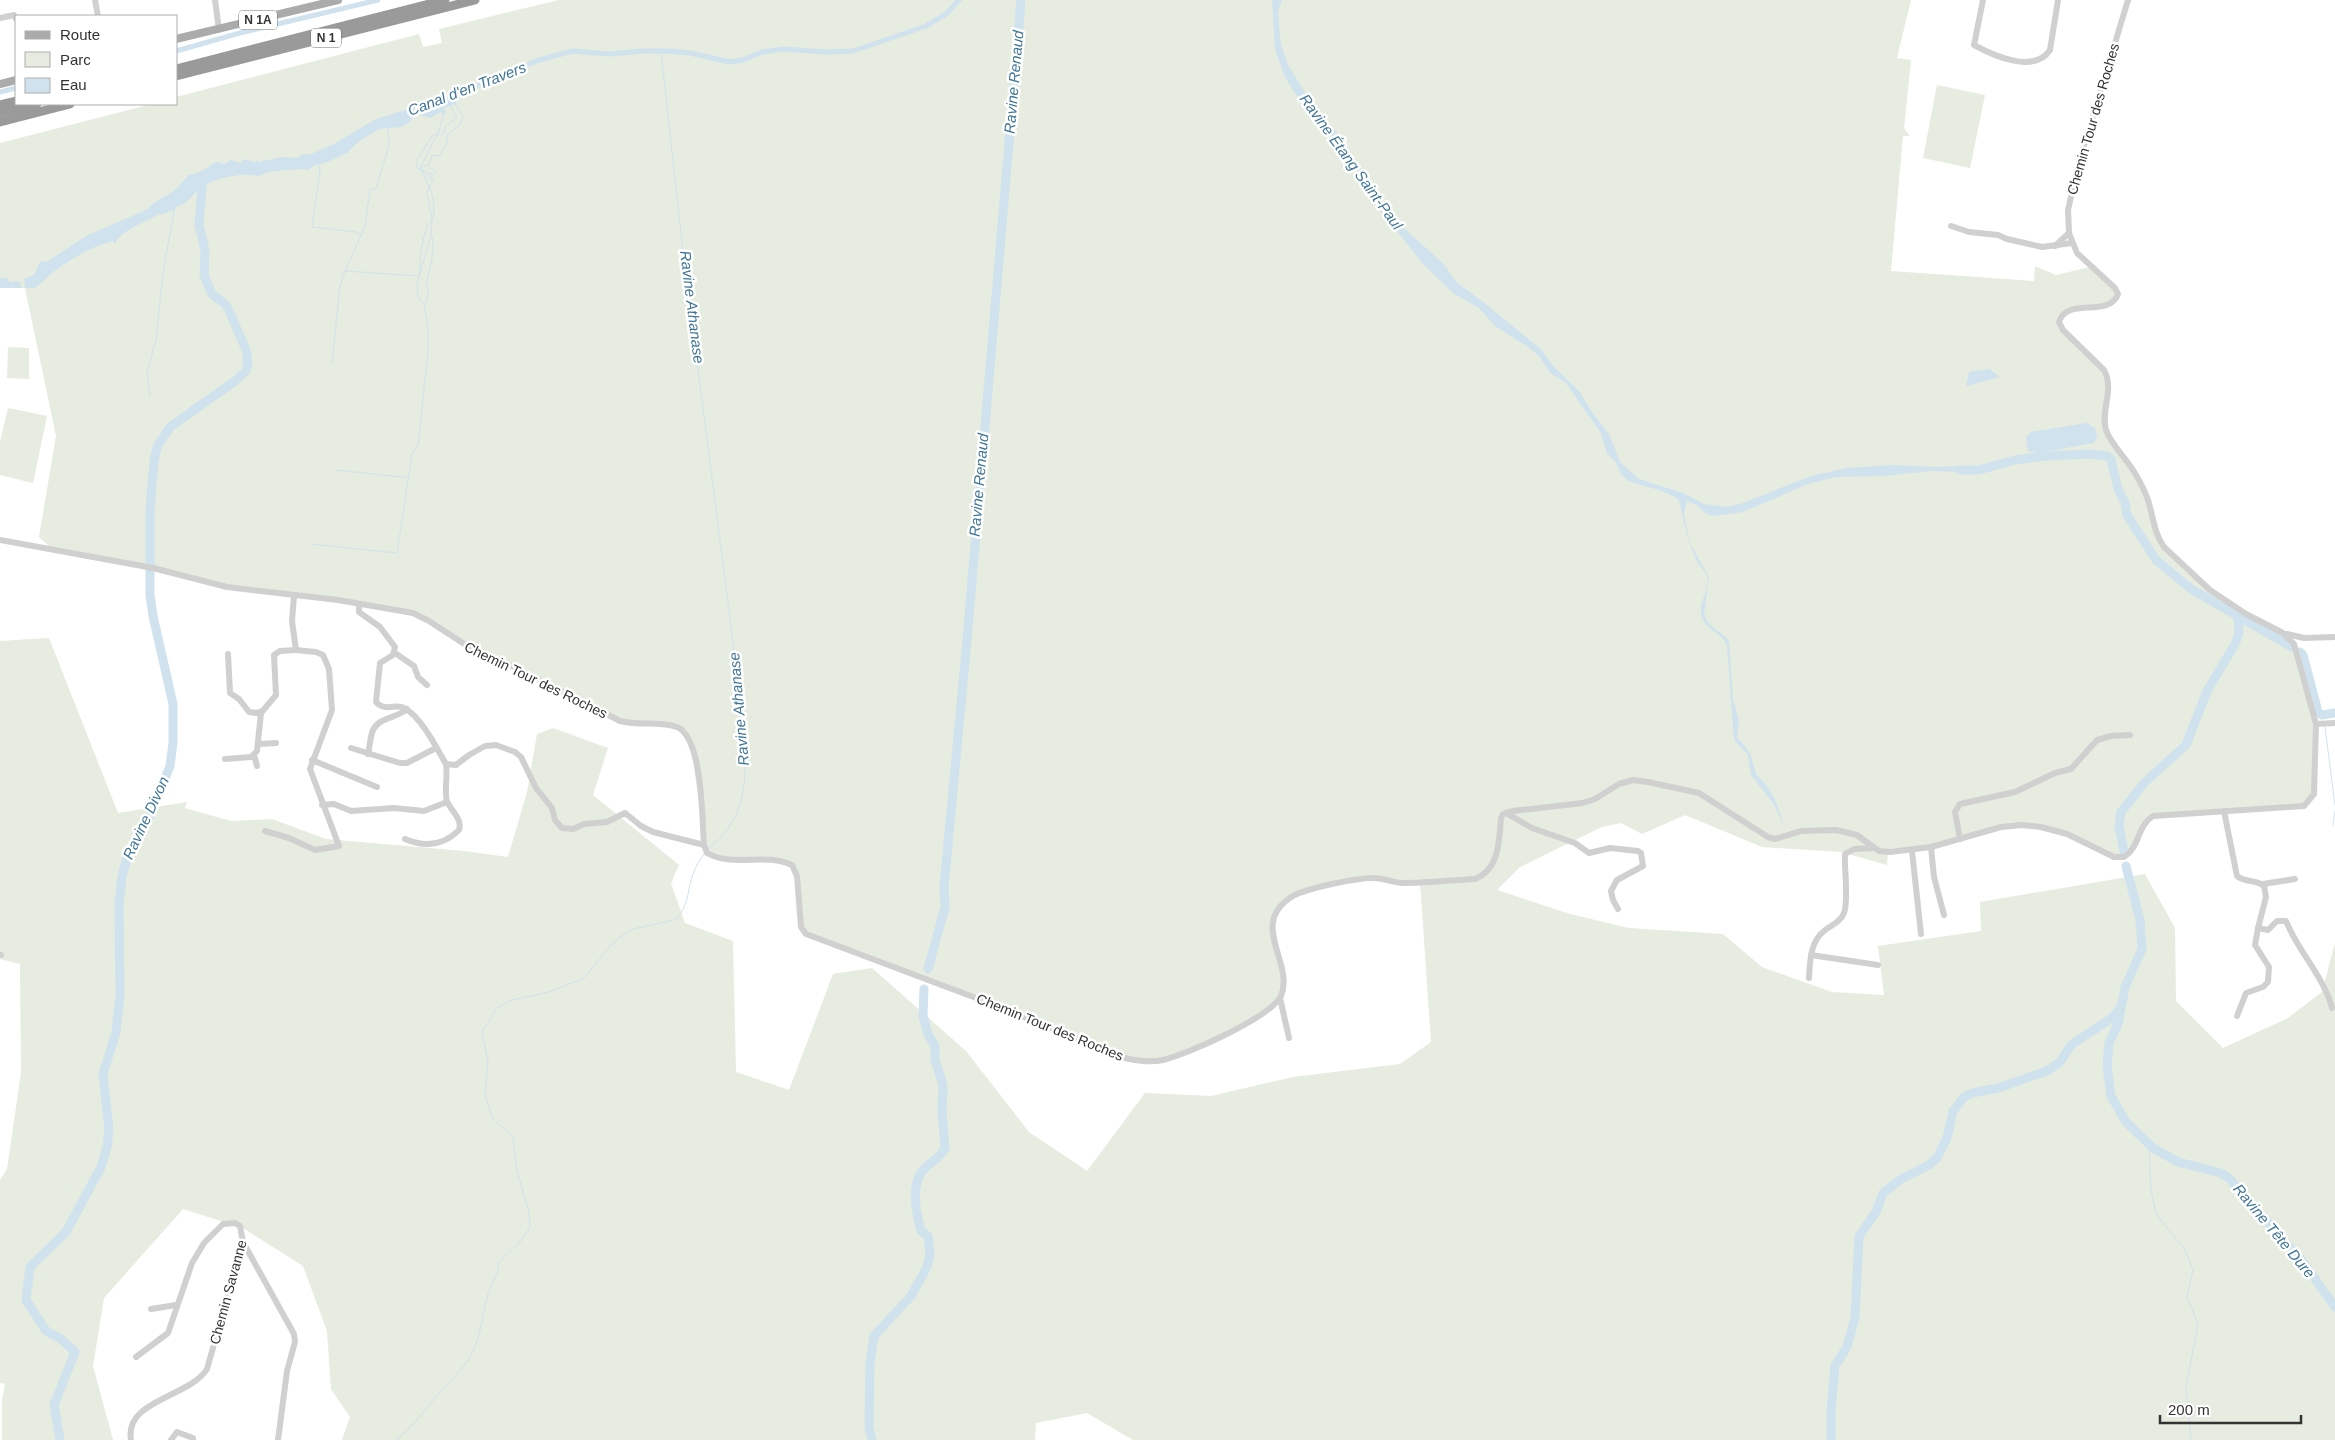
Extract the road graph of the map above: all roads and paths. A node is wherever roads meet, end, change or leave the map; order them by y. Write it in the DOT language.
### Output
graph roads {
  1 [pos="95,0"];
  2 [pos="215,0"];
  3 [pos="338,0"];
  4 [pos="445,0"];
  5 [pos="475,0"];
  6 [pos="1983,0"];
  7 [pos="2058,0"];
  8 [pos="2128,0"];
  9 [pos="98,15"];
  10 [pos="15,17"];
  11 [pos="0,18"];
  12 [pos="219,30"];
  13 [pos="178,39"];
  14 [pos="178,68"];
  15 [pos="178,75"];
  16 [pos="15,80"];
  17 [pos="0,84"];
  18 [pos="15,100"];
  19 [pos="0,104"];
  20 [pos="33,105"];
  21 [pos="66,105"];
  22 [pos="0,113"];
  23 [pos="0,122"];
  24 [pos="1951,226"];
  25 [pos="2069,233"];
  26 [pos="2072,243"];
  27 [pos="2055,246"];
  28 [pos="0,540"];
  29 [pos="294,596"];
  30 [pos="359,605"];
  31 [pos="2283,633"];
  32 [pos="2335,637"];
  33 [pos="296,650"];
  34 [pos="395,653"];
  35 [pos="228,654"];
  36 [pos="427,685"];
  37 [pos="407,709"];
  38 [pos="262,710"];
  39 [pos="2316,724"];
  40 [pos="2335,724"];
  41 [pos="2130,736"];
  42 [pos="276,743"];
  43 [pos="259,744"];
  44 [pos="351,748"];
  45 [pos="436,748"];
  46 [pos="368,754"];
  47 [pos="254,755"];
  48 [pos="225,759"];
  49 [pos="312,760"];
  50 [pos="446,764"];
  51 [pos="257,766"];
  52 [pos="377,787"];
  53 [pos="447,802"];
  54 [pos="322,805"];
  55 [pos="2224,811"];
  56 [pos="1506,813"];
  57 [pos="265,831"];
  58 [pos="405,839"];
  59 [pos="1960,839"];
  60 [pos="704,845"];
  61 [pos="1930,847"];
  62 [pos="1872,848"];
  63 [pos="1912,850"];
  64 [pos="2295,879"];
  65 [pos="2263,884"];
  66 [pos="1618,909"];
  67 [pos="1944,915"];
  68 [pos="2258,928"];
  69 [pos="1921,934"];
  70 [pos="1811,953"];
  71 [pos="1878,965"];
  72 [pos="1809,978"];
  73 [pos="1280,998"];
  74 [pos="2332,1008"];
  75 [pos="2237,1016"];
  76 [pos="1289,1038"];
  77 [pos="243,1242"];
  78 [pos="176,1305"];
  79 [pos="151,1308"];
  80 [pos="136,1356"];
  81 [pos="132,1440"];
  82 [pos="171,1440"];
  83 [pos="193,1440"];
  84 [pos="278,1440"];
  1 -- 9 [label="street"];
  2 -- 12 [label="street"];
  3 -- 12 [label="main road, N 1A"];
  4 -- 14 [label="highway, N 1"];
  5 -- 15 [label="highway, N 1"];
  6 -- 7 [label="street"];
  8 -- 25 [label="street, Chemin Tour des Roches"];
  10 -- 11 [label="street"];
  12 -- 13 [label="main road, N 1A"];
  16 -- 17 [label="main road"];
  18 -- 19 [label="highway"];
  20 -- 22 [label="highway"];
  21 -- 23 [label="highway"];
  24 -- 27 [label="street"];
  25 -- 26 [label="street, Chemin Tour des Roches"];
  25 -- 27 [label="street"];
  26 -- 27 [label="street"];
  26 -- 31 [label="street, Chemin Tour des Roches"];
  28 -- 29 [label="street, Chemin Tour des Roches"];
  29 -- 30 [label="street, Chemin Tour des Roches"];
  29 -- 33 [label="street"];
  30 -- 34 [label="street"];
  30 -- 60 [label="street, Chemin Tour des Roches"];
  31 -- 32 [label="street"];
  31 -- 39 [label="street"];
  33 -- 38 [label="street"];
  33 -- 49 [label="street"];
  34 -- 36 [label="street"];
  34 -- 37 [label="street"];
  35 -- 38 [label="street"];
  37 -- 45 [label="street"];
  37 -- 46 [label="street"];
  38 -- 43 [label="street"];
  39 -- 40 [label="street"];
  39 -- 55 [label="street"];
  41 -- 59 [label="street"];
  42 -- 43 [label="street"];
  43 -- 47 [label="street"];
  44 -- 46 [label="street"];
  45 -- 46 [label="street"];
  45 -- 50 [label="street"];
  47 -- 48 [label="street"];
  47 -- 51 [label="street"];
  49 -- 52 [label="street"];
  49 -- 54 [label="street"];
  50 -- 53 [label="street"];
  50 -- 60 [label="street"];
  53 -- 54 [label="street"];
  53 -- 58 [label="street"];
  54 -- 57 [label="street"];
  55 -- 59 [label="street"];
  55 -- 65 [label="street"];
  56 -- 62 [label="street"];
  56 -- 66 [label="street"];
  56 -- 73 [label="street"];
  59 -- 61 [label="street"];
  60 -- 73 [label="street, Chemin Tour des Roches"];
  61 -- 63 [label="street"];
  61 -- 67 [label="street"];
  62 -- 63 [label="street"];
  62 -- 70 [label="street"];
  63 -- 69 [label="street"];
  64 -- 65 [label="street"];
  65 -- 68 [label="street"];
  68 -- 74 [label="street"];
  68 -- 75 [label="street"];
  70 -- 71 [label="street"];
  70 -- 72 [label="street"];
  73 -- 76 [label="street"];
  77 -- 78 [label="street, Chemin Savanne"];
  77 -- 81 [label="street, Chemin Savanne"];
  77 -- 84 [label="street"];
  78 -- 79 [label="street"];
  78 -- 80 [label="street, Chemin Savanne"];
  82 -- 83 [label="street"];
}
